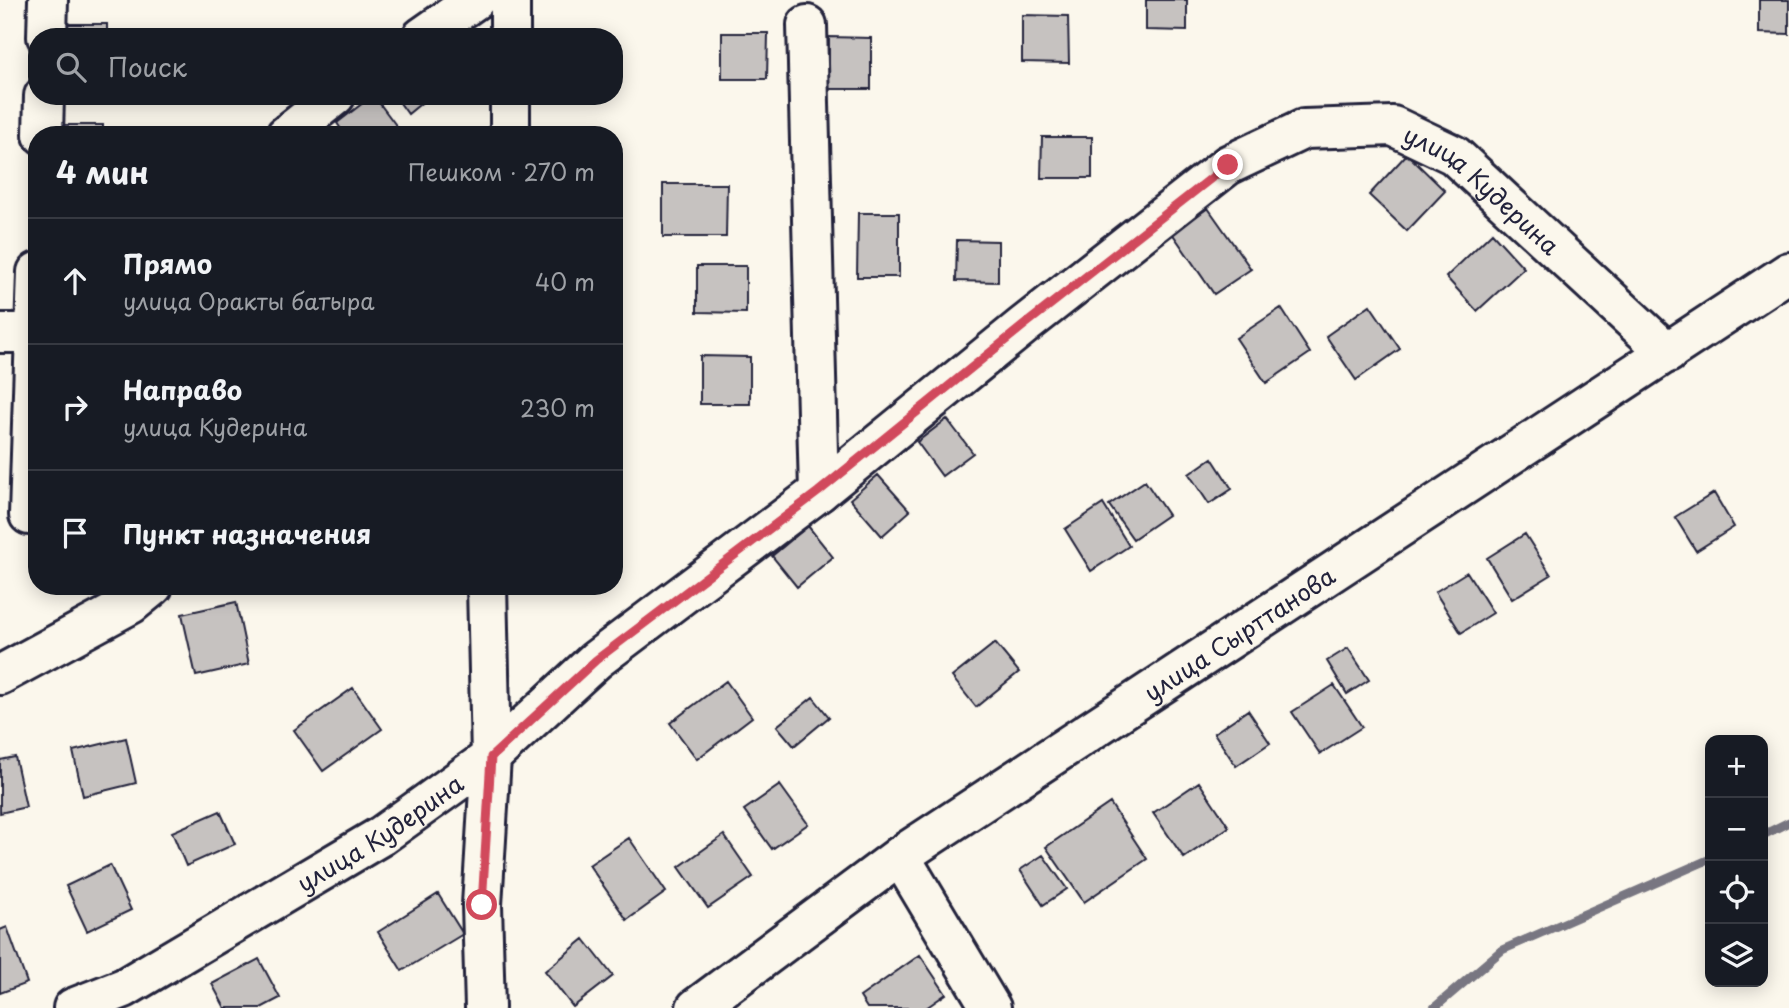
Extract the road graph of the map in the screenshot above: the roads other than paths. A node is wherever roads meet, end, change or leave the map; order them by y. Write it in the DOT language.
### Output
graph roads {
  1 [pos="48,0"];
  2 [pos="475,0"];
  3 [pos="510,0"];
  4 [pos="807,25"];
  5 [pos="47,28"];
  6 [pos="435,28"];
  7 [pos="510,28"];
  8 [pos="44,105"];
  9 [pos="323,105"];
  10 [pos="510,105"];
  11 [pos="43,126"];
  12 [pos="297,126"];
  13 [pos="510,126"];
  14 [pos="1789,272"];
  15 [pos="28,314"];
  16 [pos="24,332"];
  17 [pos="1668,353"];
  18 [pos="28,478"];
  19 [pos="818,492"];
  20 [pos="142,595"];
  21 [pos="487,595"];
  22 [pos="0,675"];
  23 [pos="491,757"];
  24 [pos="900,856"];
  25 [pos="73,1008"];
  26 [pos="485,1008"];
  27 [pos="696,1008"];
  28 [pos="991,1008"];
  1 -- 5 [label="street"];
  2 -- 6 [label="street"];
  3 -- 7 [label="street"];
  4 -- 19 [label="street"];
  8 -- 11 [label="street"];
  9 -- 12 [label="street"];
  10 -- 13 [label="street"];
  14 -- 17 [label="street, улица Сырттанова"];
  15 -- 16 [label="street"];
  16 -- 18 [label="street"];
  17 -- 19 [label="street, улица Кудерина"];
  17 -- 24 [label="street, улица Сырттанова"];
  19 -- 23 [label="street, улица Кудерина"];
  20 -- 22 [label="street"];
  21 -- 23 [label="street"];
  23 -- 25 [label="street, улица Кудерина"];
  23 -- 26 [label="street"];
  24 -- 27 [label="street, улица Сырттанова"];
  24 -- 28 [label="street"];
}
